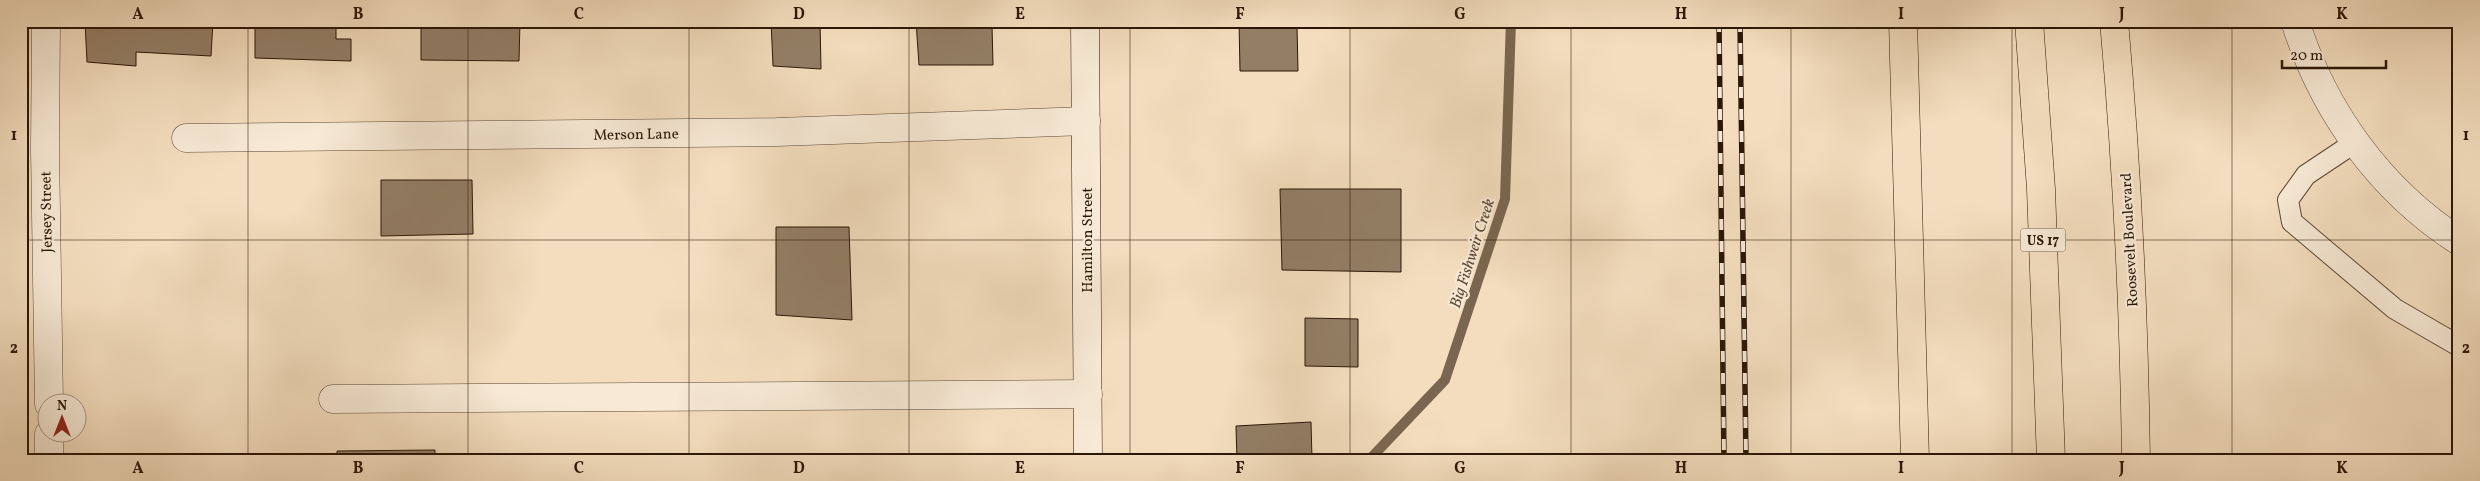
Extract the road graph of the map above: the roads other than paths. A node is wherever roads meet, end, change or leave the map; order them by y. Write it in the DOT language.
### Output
graph roads {
  1 [pos="46,21"];
  2 [pos="1085,21"];
  3 [pos="1903,21"];
  4 [pos="2028,21"];
  5 [pos="2114,21"];
  6 [pos="2295,21"];
  7 [pos="1086,121"];
  8 [pos="186,138"];
  9 [pos="2354,142"];
  10 [pos="2459,241"];
  11 [pos="2459,346"];
  12 [pos="49,394"];
  13 [pos="1088,394"];
  14 [pos="333,399"];
  15 [pos="49,444"];
  16 [pos="49,460"];
  17 [pos="1088,460"];
  18 [pos="1915,460"];
  19 [pos="2051,460"];
  20 [pos="2136,460"];
  1 -- 12 [label="street, Jersey Street"];
  2 -- 7 [label="street, Hamilton Street"];
  3 -- 18 [label="highway"];
  4 -- 19 [label="highway, US 17"];
  5 -- 20 [label="highway, Roosevelt Boulevard"];
  6 -- 9 [label="street"];
  7 -- 8 [label="street, Merson Lane"];
  7 -- 13 [label="street, Hamilton Street"];
  9 -- 10 [label="street"];
  9 -- 11 [label="lane"];
  13 -- 14 [label="street"];
  13 -- 17 [label="street, Hamilton Street"];
  15 -- 16 [label="street"];
}
